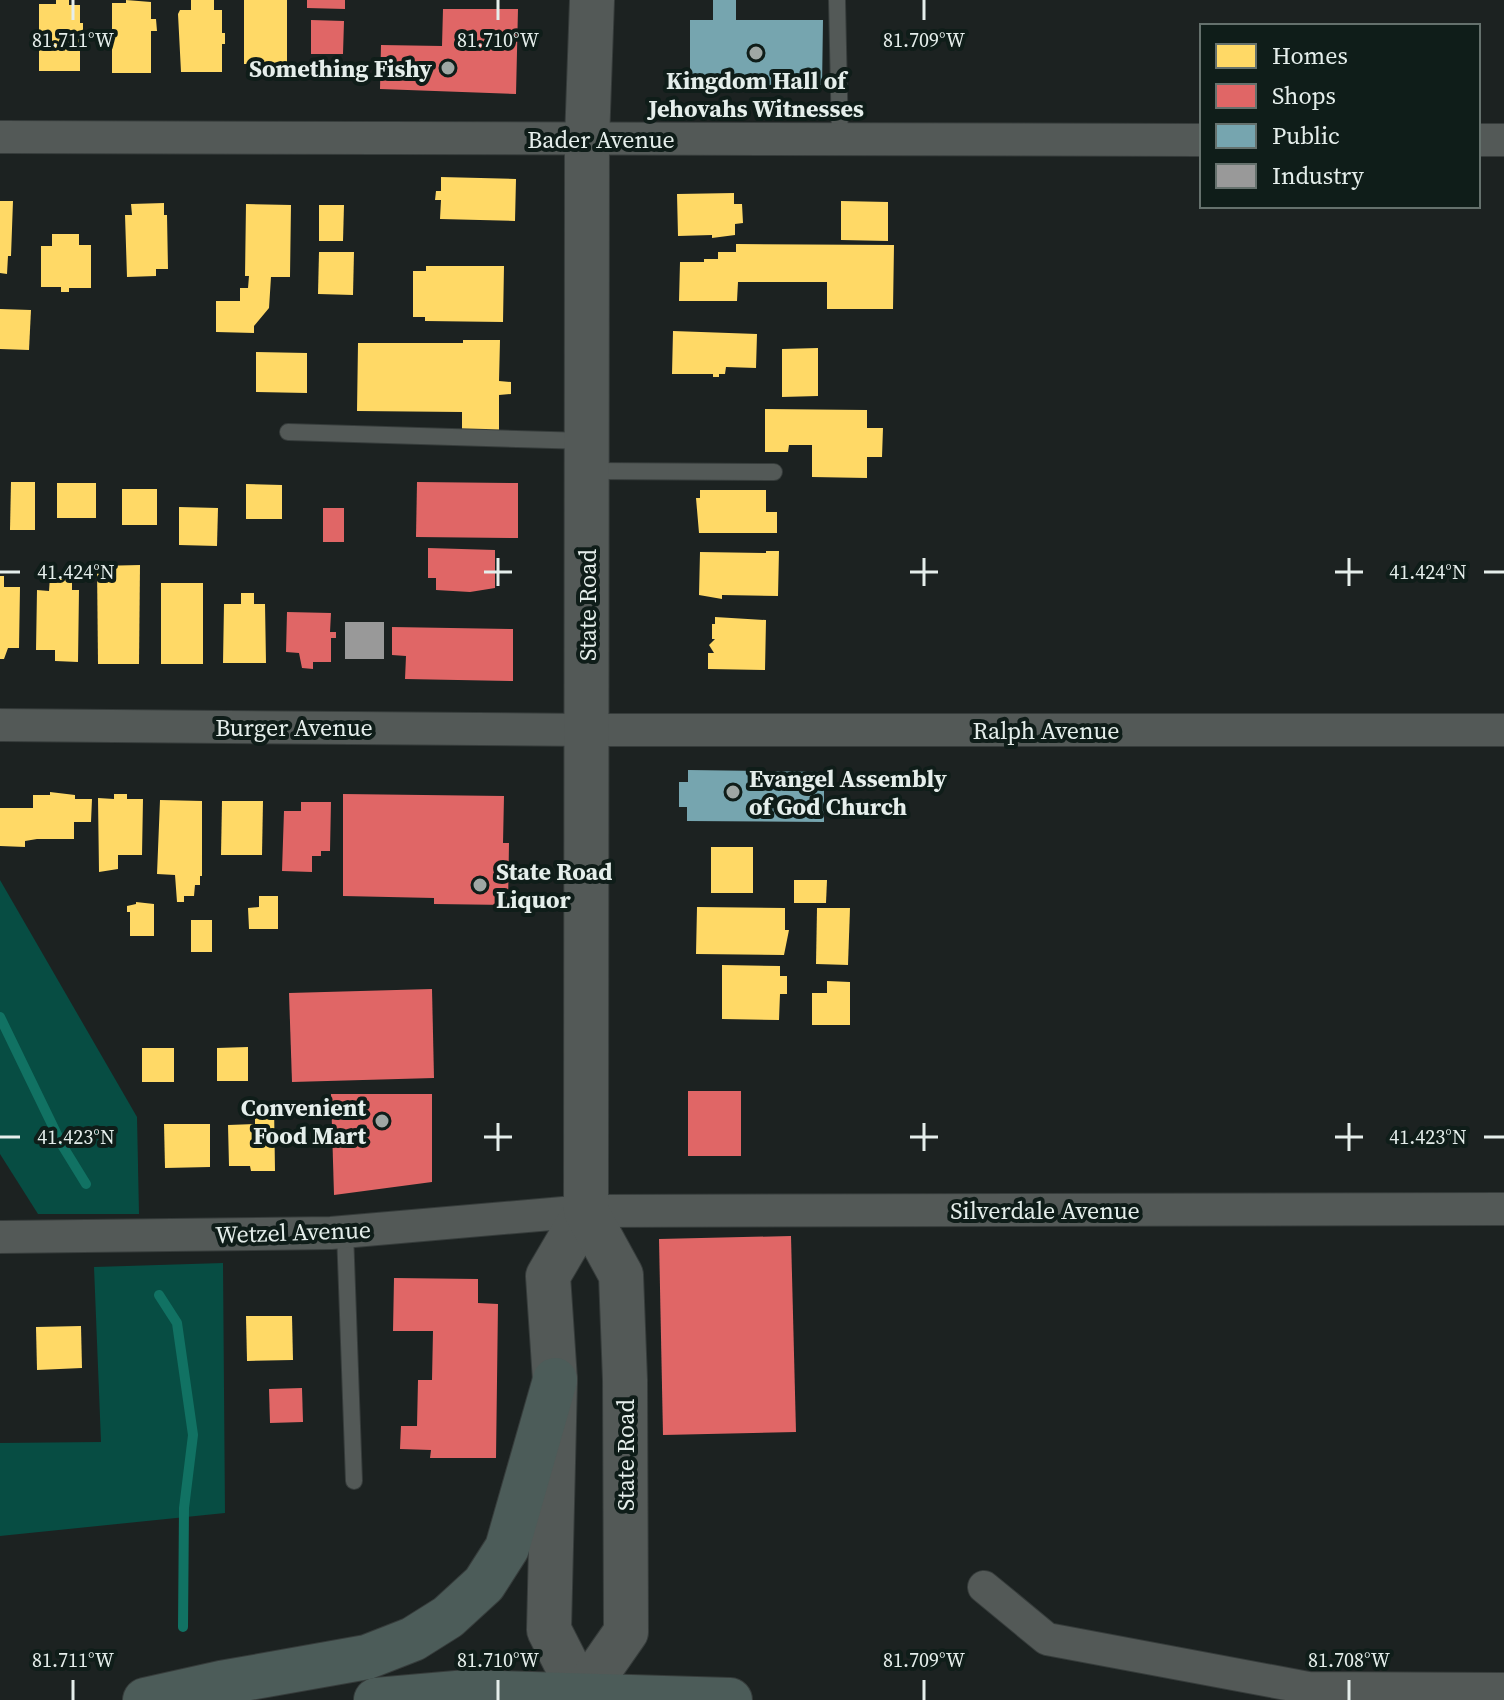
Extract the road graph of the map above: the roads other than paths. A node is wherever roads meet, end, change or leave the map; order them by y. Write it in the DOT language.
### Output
graph roads {
  1 [pos="592,0"];
  2 [pos="837,0"];
  3 [pos="0,137"];
  4 [pos="587,140"];
  5 [pos="840,140"];
  6 [pos="1200,140"];
  7 [pos="1480,140"];
  8 [pos="1504,140"];
  9 [pos="288,432"];
  10 [pos="587,456"];
  11 [pos="774,472"];
  12 [pos="0,725"];
  13 [pos="587,730"];
  14 [pos="1504,730"];
  15 [pos="1504,1209"];
  16 [pos="586,1211"];
  17 [pos="345,1232"];
  18 [pos="0,1237"];
  19 [pos="555,1380"];
  20 [pos="354,1481"];
  21 [pos="984,1587"];
  22 [pos="1504,1689"];
  23 [pos="582,1698"];
  24 [pos="145,1700"];
  25 [pos="376,1700"];
  26 [pos="730,1700"];
  1 -- 4 [label="main road, State Road"];
  2 -- 5 [label="lane"];
  3 -- 4 [label="street, Bader Avenue"];
  4 -- 5 [label="street, Bader Avenue"];
  4 -- 10 [label="main road, State Road"];
  5 -- 6 [label="street, Bader Avenue"];
  7 -- 8 [label="street"];
  9 -- 10 [label="lane"];
  10 -- 11 [label="lane"];
  10 -- 13 [label="main road, State Road"];
  12 -- 13 [label="street, Burger Avenue"];
  13 -- 14 [label="street, Ralph Avenue"];
  13 -- 16 [label="main road, State Road"];
  15 -- 16 [label="street, Silverdale Avenue"];
  16 -- 17 [label="street, Wetzel Avenue"];
  16 -- 19 [label="main road"];
  16 -- 23 [label="main road, State Road"];
  17 -- 18 [label="street, Wetzel Avenue"];
  17 -- 20 [label="lane"];
  19 -- 23 [label="main road"];
  19 -- 24 [label="highway"];
  21 -- 22 [label="street"];
  23 -- 25 [label="highway"];
  23 -- 26 [label="highway"];
}
